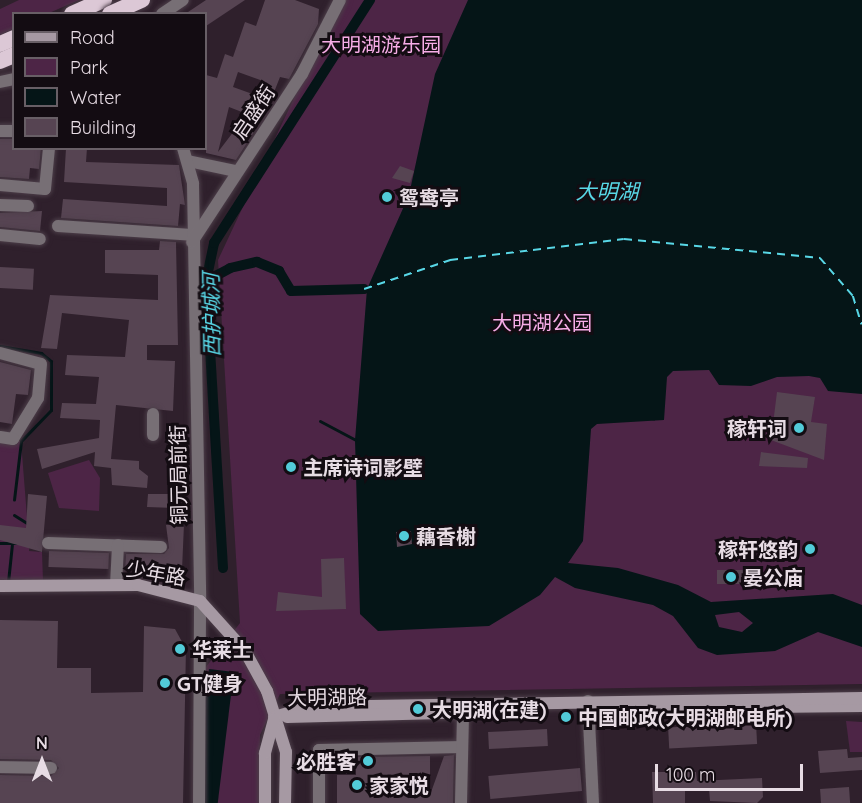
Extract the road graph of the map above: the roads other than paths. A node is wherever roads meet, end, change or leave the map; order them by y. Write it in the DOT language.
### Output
graph roads {
  1 [pos="104,0"];
  2 [pos="142,0"];
  3 [pos="183,0"];
  4 [pos="340,0"];
  5 [pos="77,12"];
  6 [pos="115,12"];
  7 [pos="165,12"];
  8 [pos="49,150"];
  9 [pos="184,150"];
  10 [pos="188,161"];
  11 [pos="236,171"];
  12 [pos="0,185"];
  13 [pos="0,205"];
  14 [pos="28,207"];
  15 [pos="58,226"];
  16 [pos="0,235"];
  17 [pos="40,239"];
  18 [pos="192,239"];
  19 [pos="0,353"];
  20 [pos="153,414"];
  21 [pos="153,435"];
  22 [pos="0,437"];
  23 [pos="48,543"];
  24 [pos="118,545"];
  25 [pos="161,547"];
  26 [pos="116,585"];
  27 [pos="0,586"];
  28 [pos="200,601"];
  29 [pos="862,698"];
  30 [pos="589,705"];
  31 [pos="862,706"];
  32 [pos="463,712"];
  33 [pos="274,717"];
  34 [pos="462,747"];
  35 [pos="0,767"];
  36 [pos="51,768"];
  37 [pos="200,803"];
  38 [pos="265,803"];
  39 [pos="285,803"];
  40 [pos="319,803"];
  41 [pos="461,803"];
  42 [pos="593,803"];
  1 -- 5 [label="highway"];
  2 -- 6 [label="highway, bridge"];
  3 -- 7 [label="street"];
  4 -- 11 [label="street, 启盛街"];
  8 -- 12 [label="street"];
  9 -- 10 [label="street, 铜元局前街"];
  10 -- 11 [label="street"];
  10 -- 18 [label="street, 铜元局前街"];
  11 -- 18 [label="street, 启盛街"];
  13 -- 14 [label="street"];
  15 -- 18 [label="street"];
  16 -- 17 [label="street"];
  18 -- 28 [label="street, 铜元局前街"];
  19 -- 22 [label="street"];
  20 -- 21 [label="street"];
  23 -- 24 [label="street"];
  24 -- 25 [label="street"];
  24 -- 26 [label="street"];
  26 -- 27 [label="main road, 少年路"];
  26 -- 28 [label="main road, 少年路"];
  28 -- 33 [label="main road, 少年路"];
  28 -- 37 [label="street, 铜元局前街"];
  29 -- 30 [label="main road, 大明湖路"];
  30 -- 31 [label="main road, 大明湖路"];
  30 -- 32 [label="main road, 大明湖路"];
  30 -- 33 [label="main road, 大明湖路"];
  30 -- 42 [label="street"];
  32 -- 33 [label="main road, 大明湖路"];
  32 -- 34 [label="street"];
  33 -- 38 [label="main road"];
  33 -- 39 [label="main road, 少年路"];
  34 -- 40 [label="street"];
  34 -- 41 [label="street"];
  35 -- 36 [label="street"];
}
